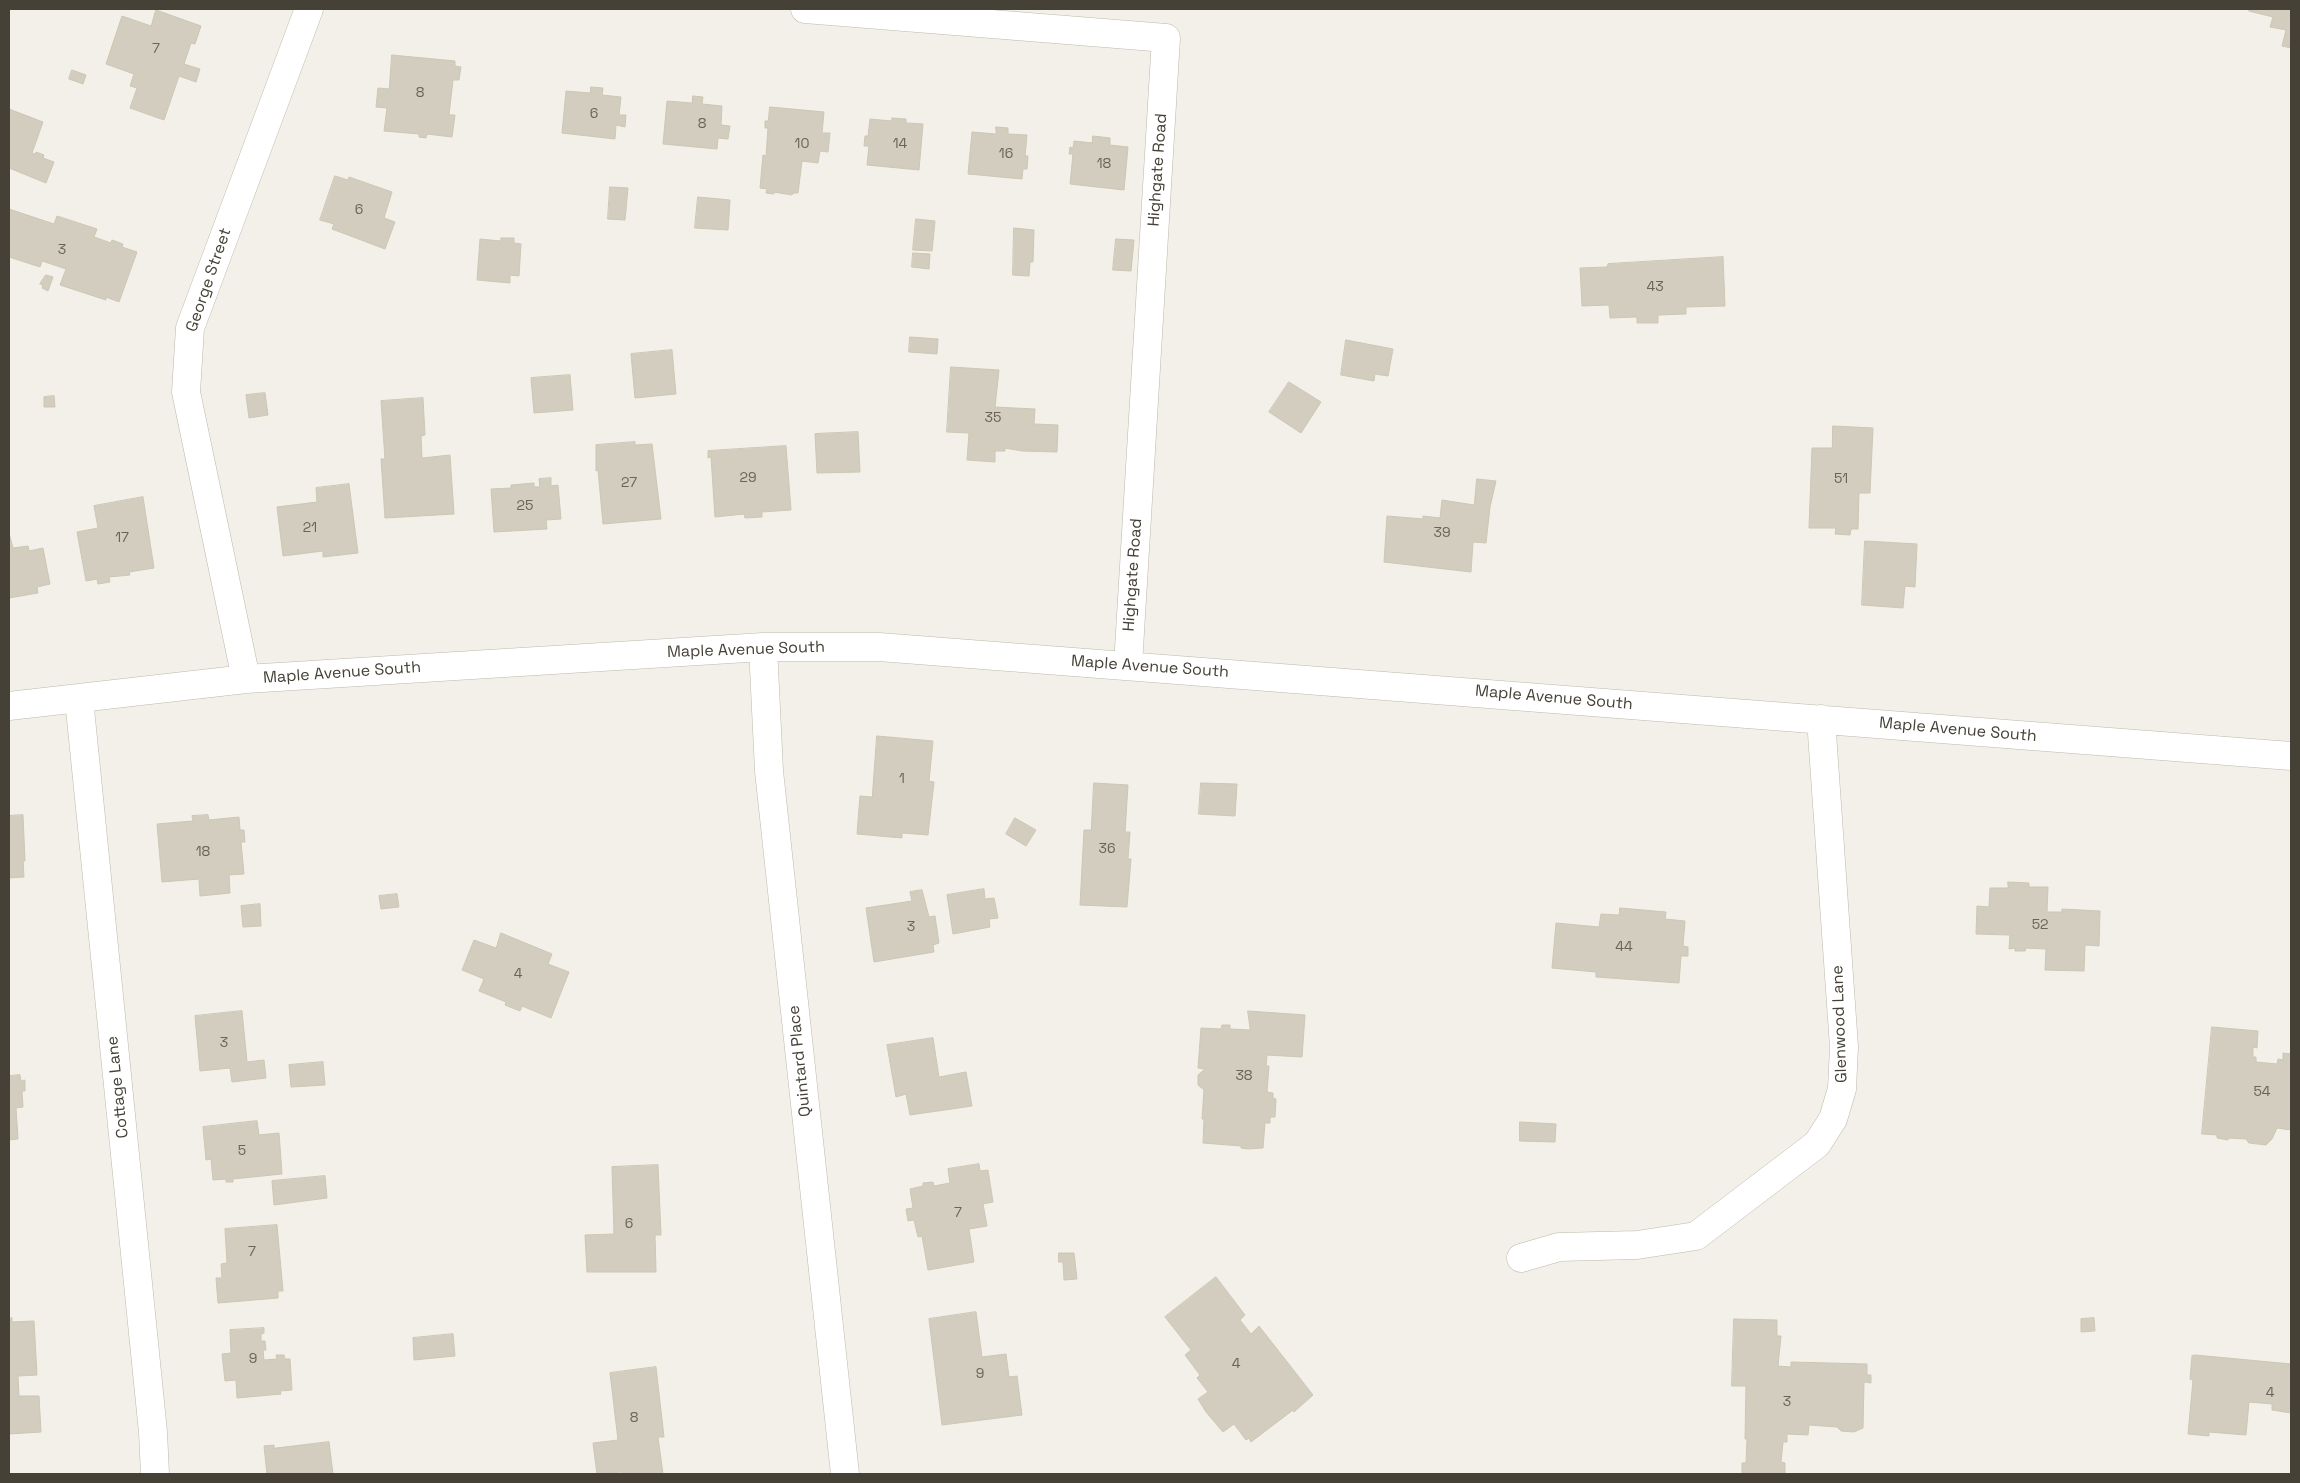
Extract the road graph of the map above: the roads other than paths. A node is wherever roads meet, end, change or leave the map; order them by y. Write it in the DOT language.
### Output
graph roads {
  1 [pos="309,9"];
  2 [pos="805,9"];
  3 [pos="763,647"];
  4 [pos="1128,665"];
  5 [pos="246,679"];
  6 [pos="79,699"];
  7 [pos="9,706"];
  8 [pos="1821,719"];
  9 [pos="2291,756"];
  10 [pos="1521,1258"];
  11 [pos="155,1474"];
  12 [pos="844,1474"];
  1 -- 5 [label="street, George Street"];
  2 -- 4 [label="street, Highgate Road"];
  3 -- 4 [label="street, Maple Avenue South"];
  3 -- 5 [label="street, Maple Avenue South"];
  3 -- 12 [label="street, Quintard Place"];
  4 -- 8 [label="street, Maple Avenue South"];
  5 -- 6 [label="street, Maple Avenue South"];
  6 -- 7 [label="street, Maple Avenue South"];
  6 -- 11 [label="street, Cottage Lane"];
  8 -- 9 [label="street, Maple Avenue South"];
  8 -- 10 [label="street, Glenwood Lane"];
}
